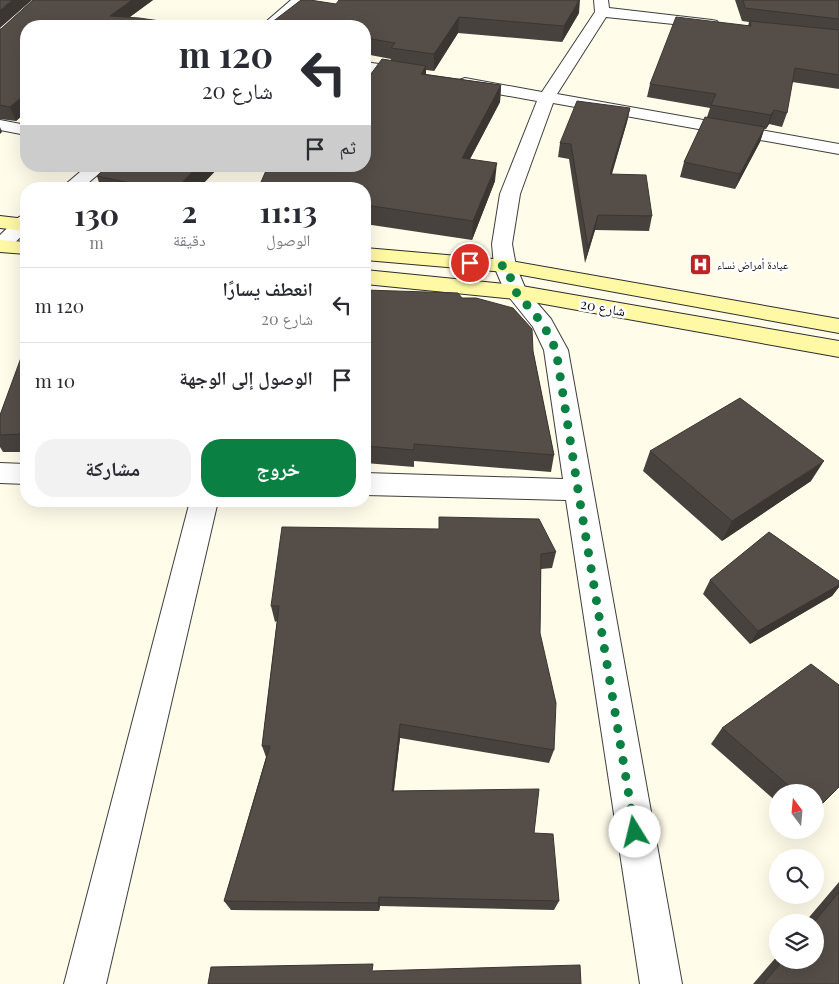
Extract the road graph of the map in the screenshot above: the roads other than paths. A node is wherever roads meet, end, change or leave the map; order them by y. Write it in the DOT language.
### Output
graph roads {
  1 [pos="299,0"];
  2 [pos="602,6"];
  3 [pos="275,20"];
  4 [pos="730,26"];
  5 [pos="371,68"];
  6 [pos="432,78"];
  7 [pos="451,81"];
  8 [pos="547,96"];
  9 [pos="0,125"];
  10 [pos="20,129"];
  11 [pos="839,149"];
  12 [pos="91,172"];
  13 [pos="78,182"];
  14 [pos="0,222"];
  15 [pos="20,224"];
  16 [pos="20,228"];
  17 [pos="0,246"];
  18 [pos="20,248"];
  19 [pos="371,255"];
  20 [pos="371,277"];
  21 [pos="511,279"];
  22 [pos="839,326"];
  23 [pos="839,350"];
  24 [pos="0,473"];
  25 [pos="20,474"];
  26 [pos="371,484"];
  27 [pos="578,490"];
  28 [pos="203,507"];
  29 [pos="85,984"];
  30 [pos="661,984"];
  1 -- 3 [label="street"];
  2 -- 4 [label="street"];
  2 -- 8 [label="street"];
  5 -- 6 [label="street"];
  7 -- 8 [label="street"];
  8 -- 11 [label="street"];
  8 -- 21 [label="street"];
  9 -- 10 [label="street"];
  12 -- 13 [label="street"];
  14 -- 15 [label="street"];
  16 -- 17 [label="street"];
  17 -- 18 [label="street"];
  19 -- 21 [label="street, شارع 20"];
  20 -- 21 [label="street, شارع 20"];
  21 -- 22 [label="street, شارع 20"];
  21 -- 23 [label="street, شارع 20"];
  21 -- 27 [label="street"];
  24 -- 25 [label="street"];
  26 -- 27 [label="street"];
  27 -- 30 [label="street"];
  28 -- 29 [label="street"];
}
